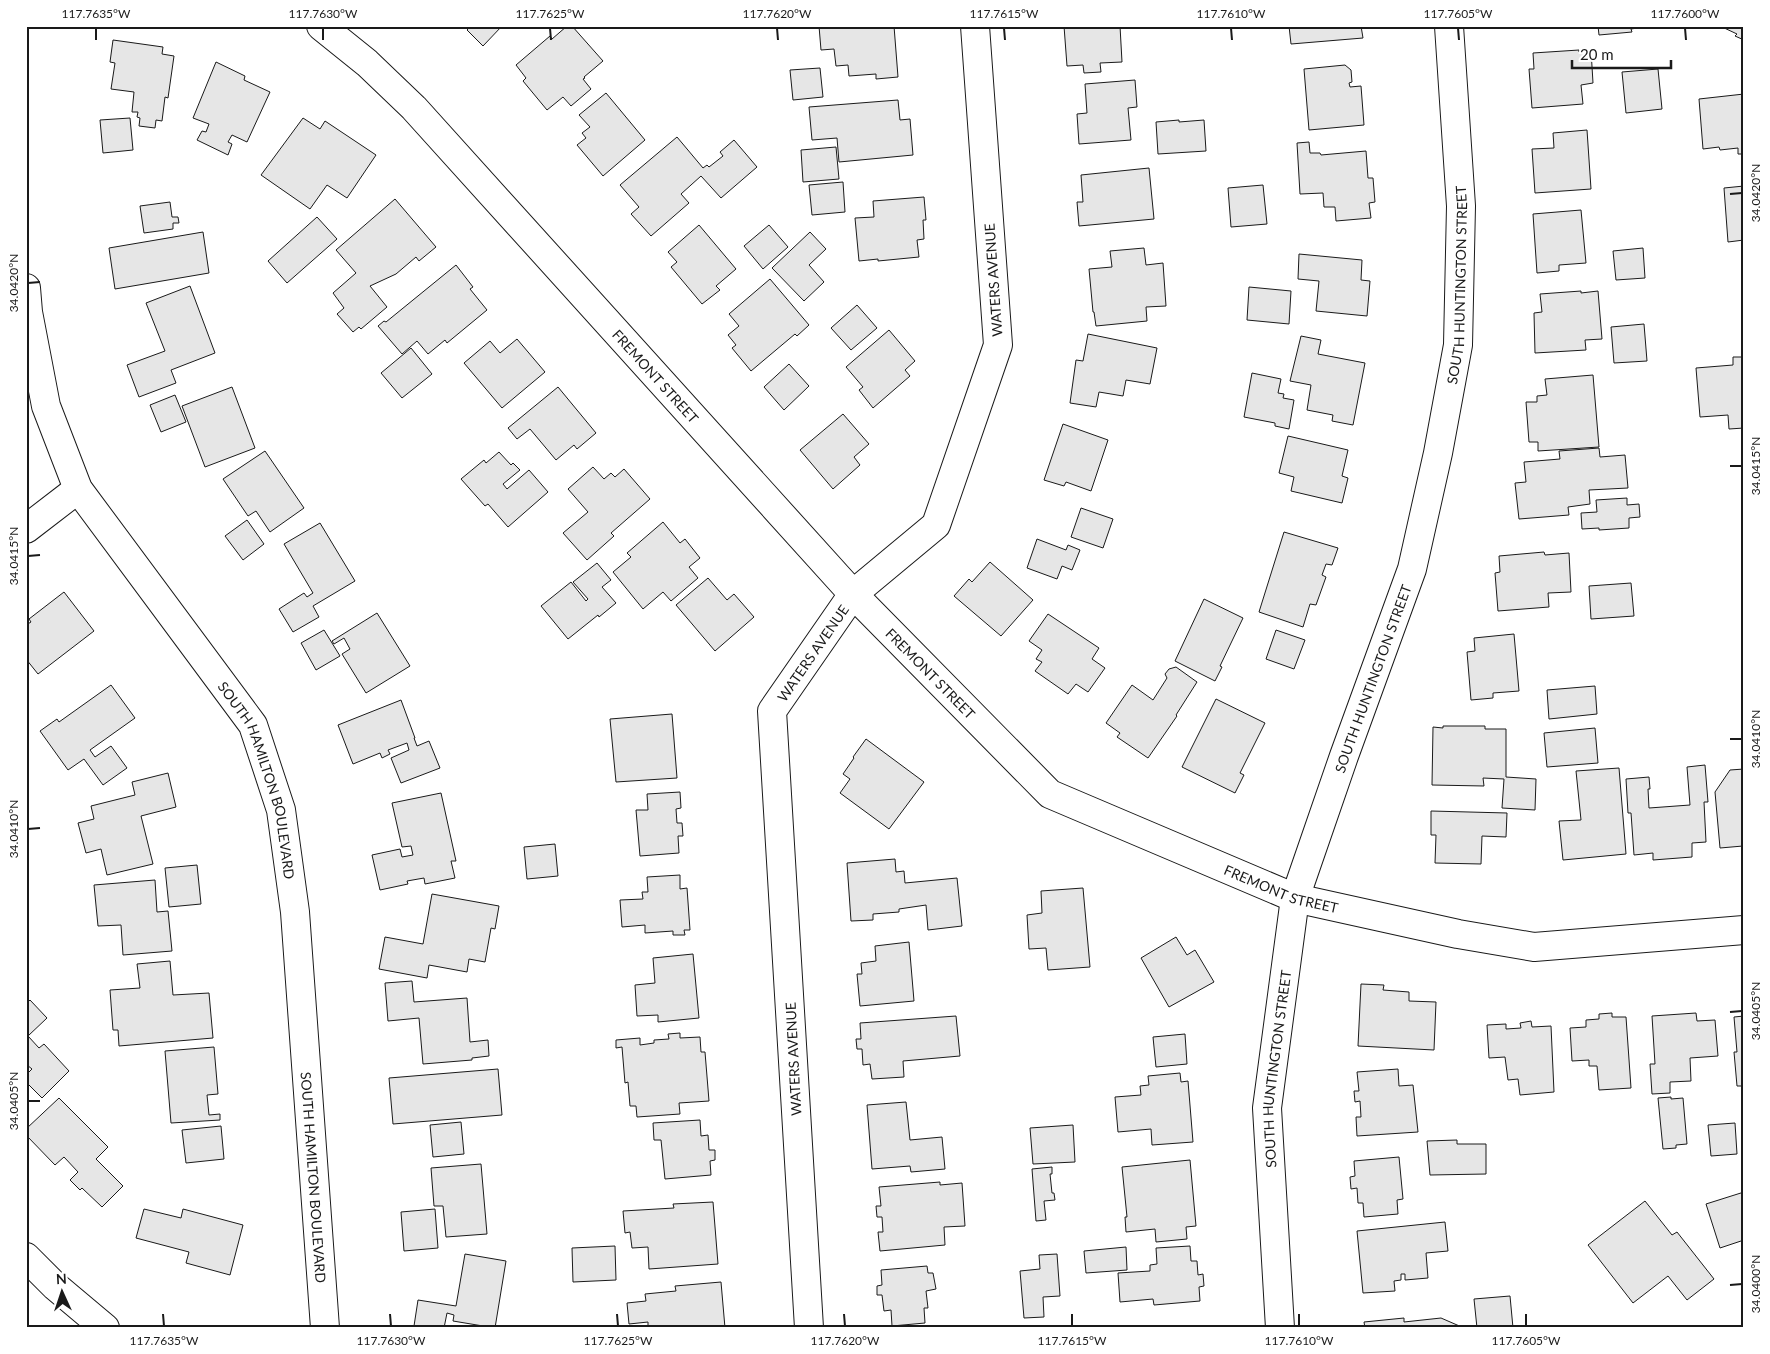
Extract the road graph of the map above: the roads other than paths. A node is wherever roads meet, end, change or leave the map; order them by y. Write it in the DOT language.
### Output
graph roads {
  1 [pos="321,26"];
  2 [pos="975,26"];
  3 [pos="1449,26"];
  4 [pos="26,288"];
  5 [pos="78,489"];
  6 [pos="26,529"];
  7 [pos="853,594"];
  8 [pos="1296,898"];
  9 [pos="1744,930"];
  10 [pos="26,1257"];
  11 [pos="105,1328"];
  12 [pos="325,1328"];
  13 [pos="810,1328"];
  14 [pos="1280,1328"];
  1 -- 7 [label="street, FREMONT STREET"];
  2 -- 7 [label="street, WATERS AVENUE"];
  3 -- 8 [label="street, SOUTH HUNTINGTON STREET"];
  4 -- 5 [label="street, SOUTH HAMILTON BOULEVARD"];
  5 -- 6 [label="street"];
  5 -- 12 [label="street, SOUTH HAMILTON BOULEVARD"];
  7 -- 8 [label="street, FREMONT STREET"];
  7 -- 13 [label="street, WATERS AVENUE"];
  8 -- 9 [label="street, FREMONT STREET"];
  8 -- 14 [label="street, SOUTH HUNTINGTON STREET"];
  10 -- 11 [label="street"];
}
